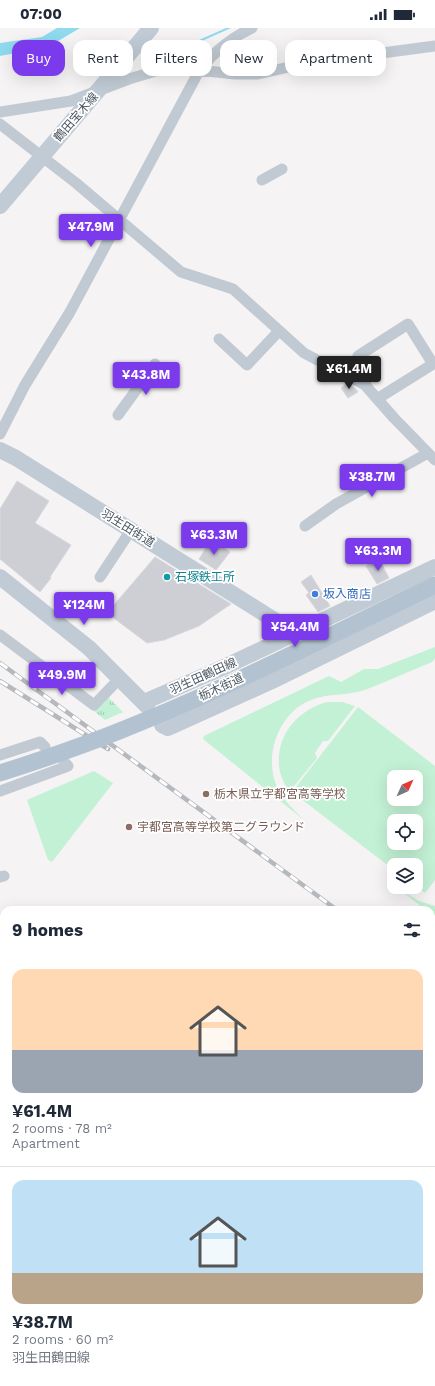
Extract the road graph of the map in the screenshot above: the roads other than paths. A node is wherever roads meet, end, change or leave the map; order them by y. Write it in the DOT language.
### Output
graph roads {
  1 [pos="151,28"];
  2 [pos="252,28"];
  3 [pos="435,46"];
  4 [pos="212,56"];
  5 [pos="212,72"];
  6 [pos="141,75"];
  7 [pos="196,76"];
  8 [pos="98,91"];
  9 [pos="0,112"];
  10 [pos="0,124"];
  11 [pos="42,156"];
  12 [pos="282,169"];
  13 [pos="262,180"];
  14 [pos="0,206"];
  15 [pos="119,219"];
  16 [pos="279,331"];
  17 [pos="219,339"];
  18 [pos="155,364"];
  19 [pos="365,385"];
  20 [pos="377,399"];
  21 [pos="118,415"];
  22 [pos="0,434"];
  23 [pos="0,450"];
  24 [pos="431,457"];
  25 [pos="305,526"];
  26 [pos="131,530"];
  27 [pos="435,567"];
  28 [pos="0,577"];
  29 [pos="100,577"];
  30 [pos="435,585"];
  31 [pos="435,601"];
  32 [pos="295,633"];
  33 [pos="0,635"];
  34 [pos="120,678"];
  35 [pos="162,725"];
  36 [pos="45,746"];
  37 [pos="0,755"];
  38 [pos="64,762"];
  39 [pos="0,773"];
  40 [pos="0,791"];
  1 -- 8 [label="main road, 鶴田宝木線"];
  2 -- 4 [label="street"];
  3 -- 5 [label="street"];
  6 -- 8 [label="street"];
  7 -- 15 [label="street"];
  8 -- 9 [label="street"];
  8 -- 11 [label="main road, 鶴田宝木線"];
  10 -- 11 [label="street"];
  11 -- 14 [label="main road, 鶴田宝木線"];
  11 -- 15 [label="street"];
  12 -- 13 [label="street"];
  15 -- 16 [label="street"];
  15 -- 22 [label="street"];
  16 -- 17 [label="street"];
  16 -- 19 [label="street"];
  18 -- 21 [label="street"];
  19 -- 20 [label="street"];
  19 -- 20 [label="street"];
  20 -- 24 [label="street"];
  23 -- 26 [label="main road, 羽生田街道"];
  24 -- 25 [label="street"];
  26 -- 29 [label="street"];
  26 -- 32 [label="main road, 羽生田街道"];
  27 -- 32 [label="main road, 羽生田鶴田線"];
  28 -- 34 [label="main road, 羽生田鶴田線"];
  30 -- 39 [label="main road, 栃木街道, bridge"];
  31 -- 35 [label="main road"];
  32 -- 34 [label="main road, 羽生田鶴田線"];
  33 -- 34 [label="street"];
  36 -- 37 [label="street"];
  38 -- 40 [label="street"];
}
